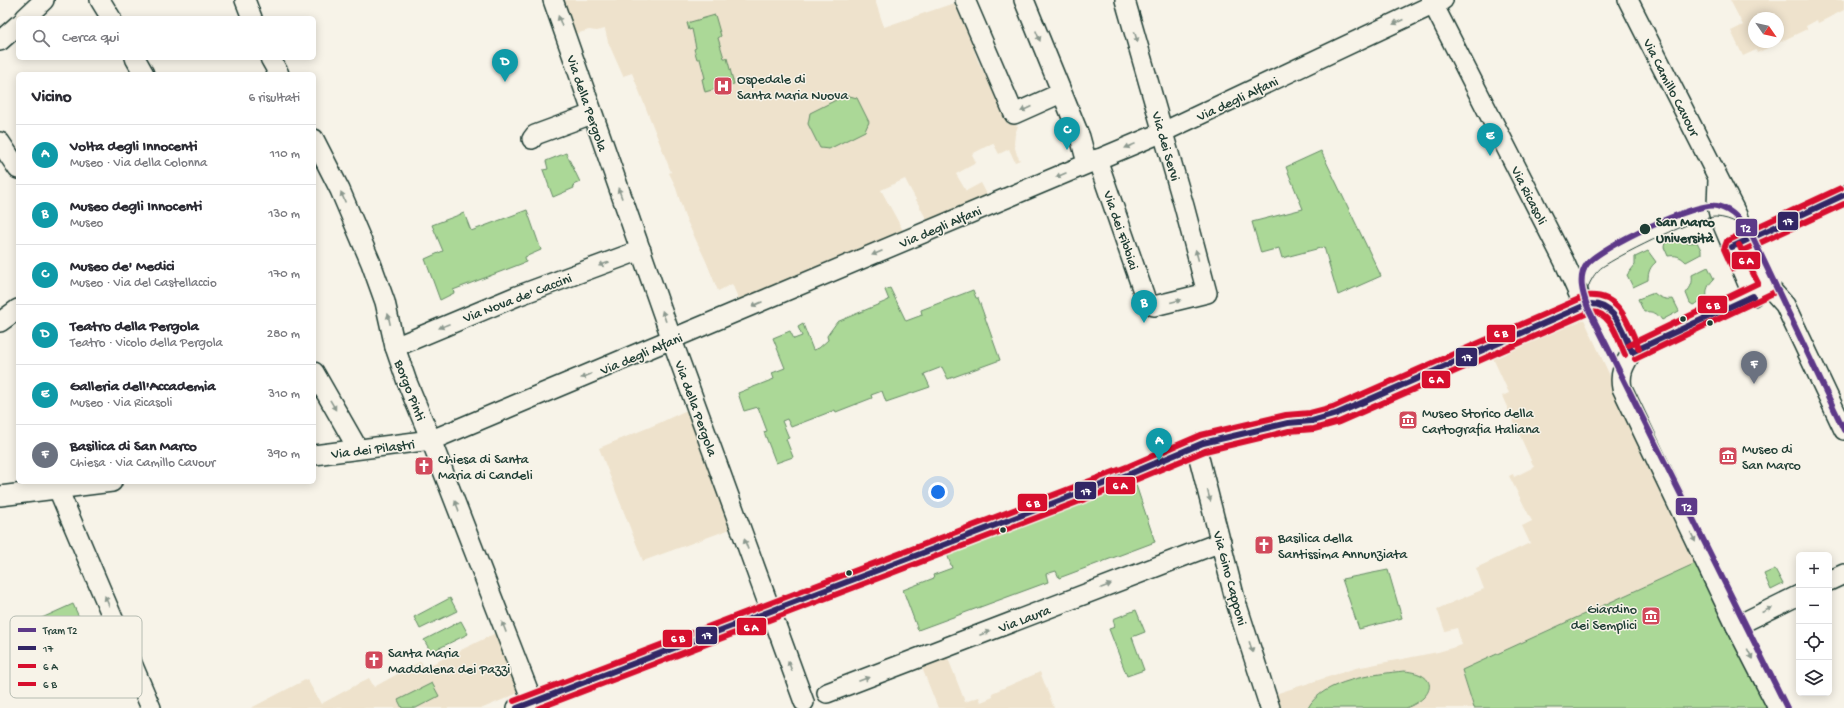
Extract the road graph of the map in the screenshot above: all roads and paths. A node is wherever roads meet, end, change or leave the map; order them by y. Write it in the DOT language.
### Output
graph roads {
  1 [pos="44,0"];
  2 [pos="100,0"];
  3 [pos="245,0"];
  4 [pos="553,0"];
  5 [pos="965,0"];
  6 [pos="1024,0"];
  7 [pos="1125,0"];
  8 [pos="1628,0"];
  9 [pos="1436,2"];
  10 [pos="27,16"];
  11 [pos="110,16"];
  12 [pos="251,16"];
  13 [pos="16,26"];
  14 [pos="0,41"];
  15 [pos="136,60"];
  16 [pos="271,60"];
  17 [pos="143,72"];
  18 [pos="278,72"];
  19 [pos="1062,93"];
  20 [pos="592,114"];
  21 [pos="1163,132"];
  22 [pos="532,139"];
  23 [pos="0,142"];
  24 [pos="316,143"];
  25 [pos="1092,161"];
  26 [pos="16,166"];
  27 [pos="1844,195"];
  28 [pos="1746,241"];
  29 [pos="641,250"];
  30 [pos="1776,294"];
  31 [pos="1753,296"];
  32 [pos="1146,300"];
  33 [pos="1582,306"];
  34 [pos="16,310"];
  35 [pos="0,322"];
  36 [pos="672,340"];
  37 [pos="395,347"];
  38 [pos="1632,352"];
  39 [pos="316,376"];
  40 [pos="1844,430"];
  41 [pos="431,440"];
  42 [pos="358,449"];
  43 [pos="316,455"];
  44 [pos="1132,473"];
  45 [pos="97,484"];
  46 [pos="58,489"];
  47 [pos="0,496"];
  48 [pos="1221,542"];
  49 [pos="1844,574"];
  50 [pos="1832,580"];
  51 [pos="1796,596"];
  52 [pos="770,611"];
  53 [pos="112,616"];
  54 [pos="1736,626"];
  55 [pos="142,687"];
  56 [pos="797,705"];
  57 [pos="528,706"];
  58 [pos="151,708"];
  59 [pos="1270,708"];
  60 [pos="1778,708"];
  1 -- 10 [label="street"];
  2 -- 11 [label="street"];
  3 -- 12 [label="street"];
  20 -- 4 [label="street, Via della Pergola, one-way"];
  19 -- 5 [label="street, one-way"];
  6 -- 19 [label="street, Via dei Fibbiai, one-way"];
  7 -- 21 [label="street, Via dei Servi, one-way"];
  8 -- 28 [label="street, Via Camillo Cavour"];
  9 -- 21 [label="street, Via degli Alfani, one-way"];
  9 -- 33 [label="street, Via Ricasoli"];
  13 -- 14 [label="street"];
  15 -- 17 [label="street"];
  16 -- 18 [label="street"];
  19 -- 25 [label="street, Via dei Fibbiai"];
  20 -- 22 [label="street"];
  29 -- 20 [label="street, Via della Pergola, one-way"];
  21 -- 25 [label="street, Via degli Alfani, one-way"];
  32 -- 21 [label="street, Via dei Servi, one-way"];
  23 -- 26 [label="street"];
  37 -- 24 [label="street, Borgo Pinti, one-way"];
  25 -- 32 [label="street, Via dei Fibbiai"];
  25 -- 36 [label="street, Via degli Alfani, one-way"];
  27 -- 28 [label="street"];
  28 -- 30 [label="street"];
  28 -- 31 [label="street"];
  36 -- 29 [label="street, Via della Pergola, one-way"];
  29 -- 37 [label="street, Via Nova de' Caccini, one-way"];
  30 -- 31 [label="street"];
  30 -- 40 [label="street"];
  31 -- 38 [label="street"];
  33 -- 38 [label="street"];
  33 -- 48 [label="street, Via Gino Capponi, one-way"];
  34 -- 35 [label="street"];
  36 -- 41 [label="street, Via degli Alfani, one-way"];
  52 -- 36 [label="street, Via della Pergola, one-way"];
  37 -- 41 [label="street, Borgo Pinti"];
  38 -- 54 [label="street, one-way"];
  39 -- 42 [label="street, one-way"];
  41 -- 42 [label="street, Via dei Pilastri"];
  57 -- 41 [label="street, Borgo Pinti, one-way"];
  42 -- 43 [label="street, Via dei Pilastri"];
  44 -- 52 [label="street"];
  45 -- 46 [label="street"];
  46 -- 47 [label="street"];
  53 -- 46 [label="street, one-way"];
  56 -- 48 [label="street, Via Laura, one-way"];
  48 -- 59 [label="street, Via Gino Capponi, one-way"];
  49 -- 50 [label="street"];
  54 -- 51 [label="street, one-way"];
  56 -- 52 [label="street, Via della Pergola, one-way"];
  52 -- 57 [label="street"];
  54 -- 60 [label="street, one-way"];
  58 -- 55 [label="street, one-way"];
}
